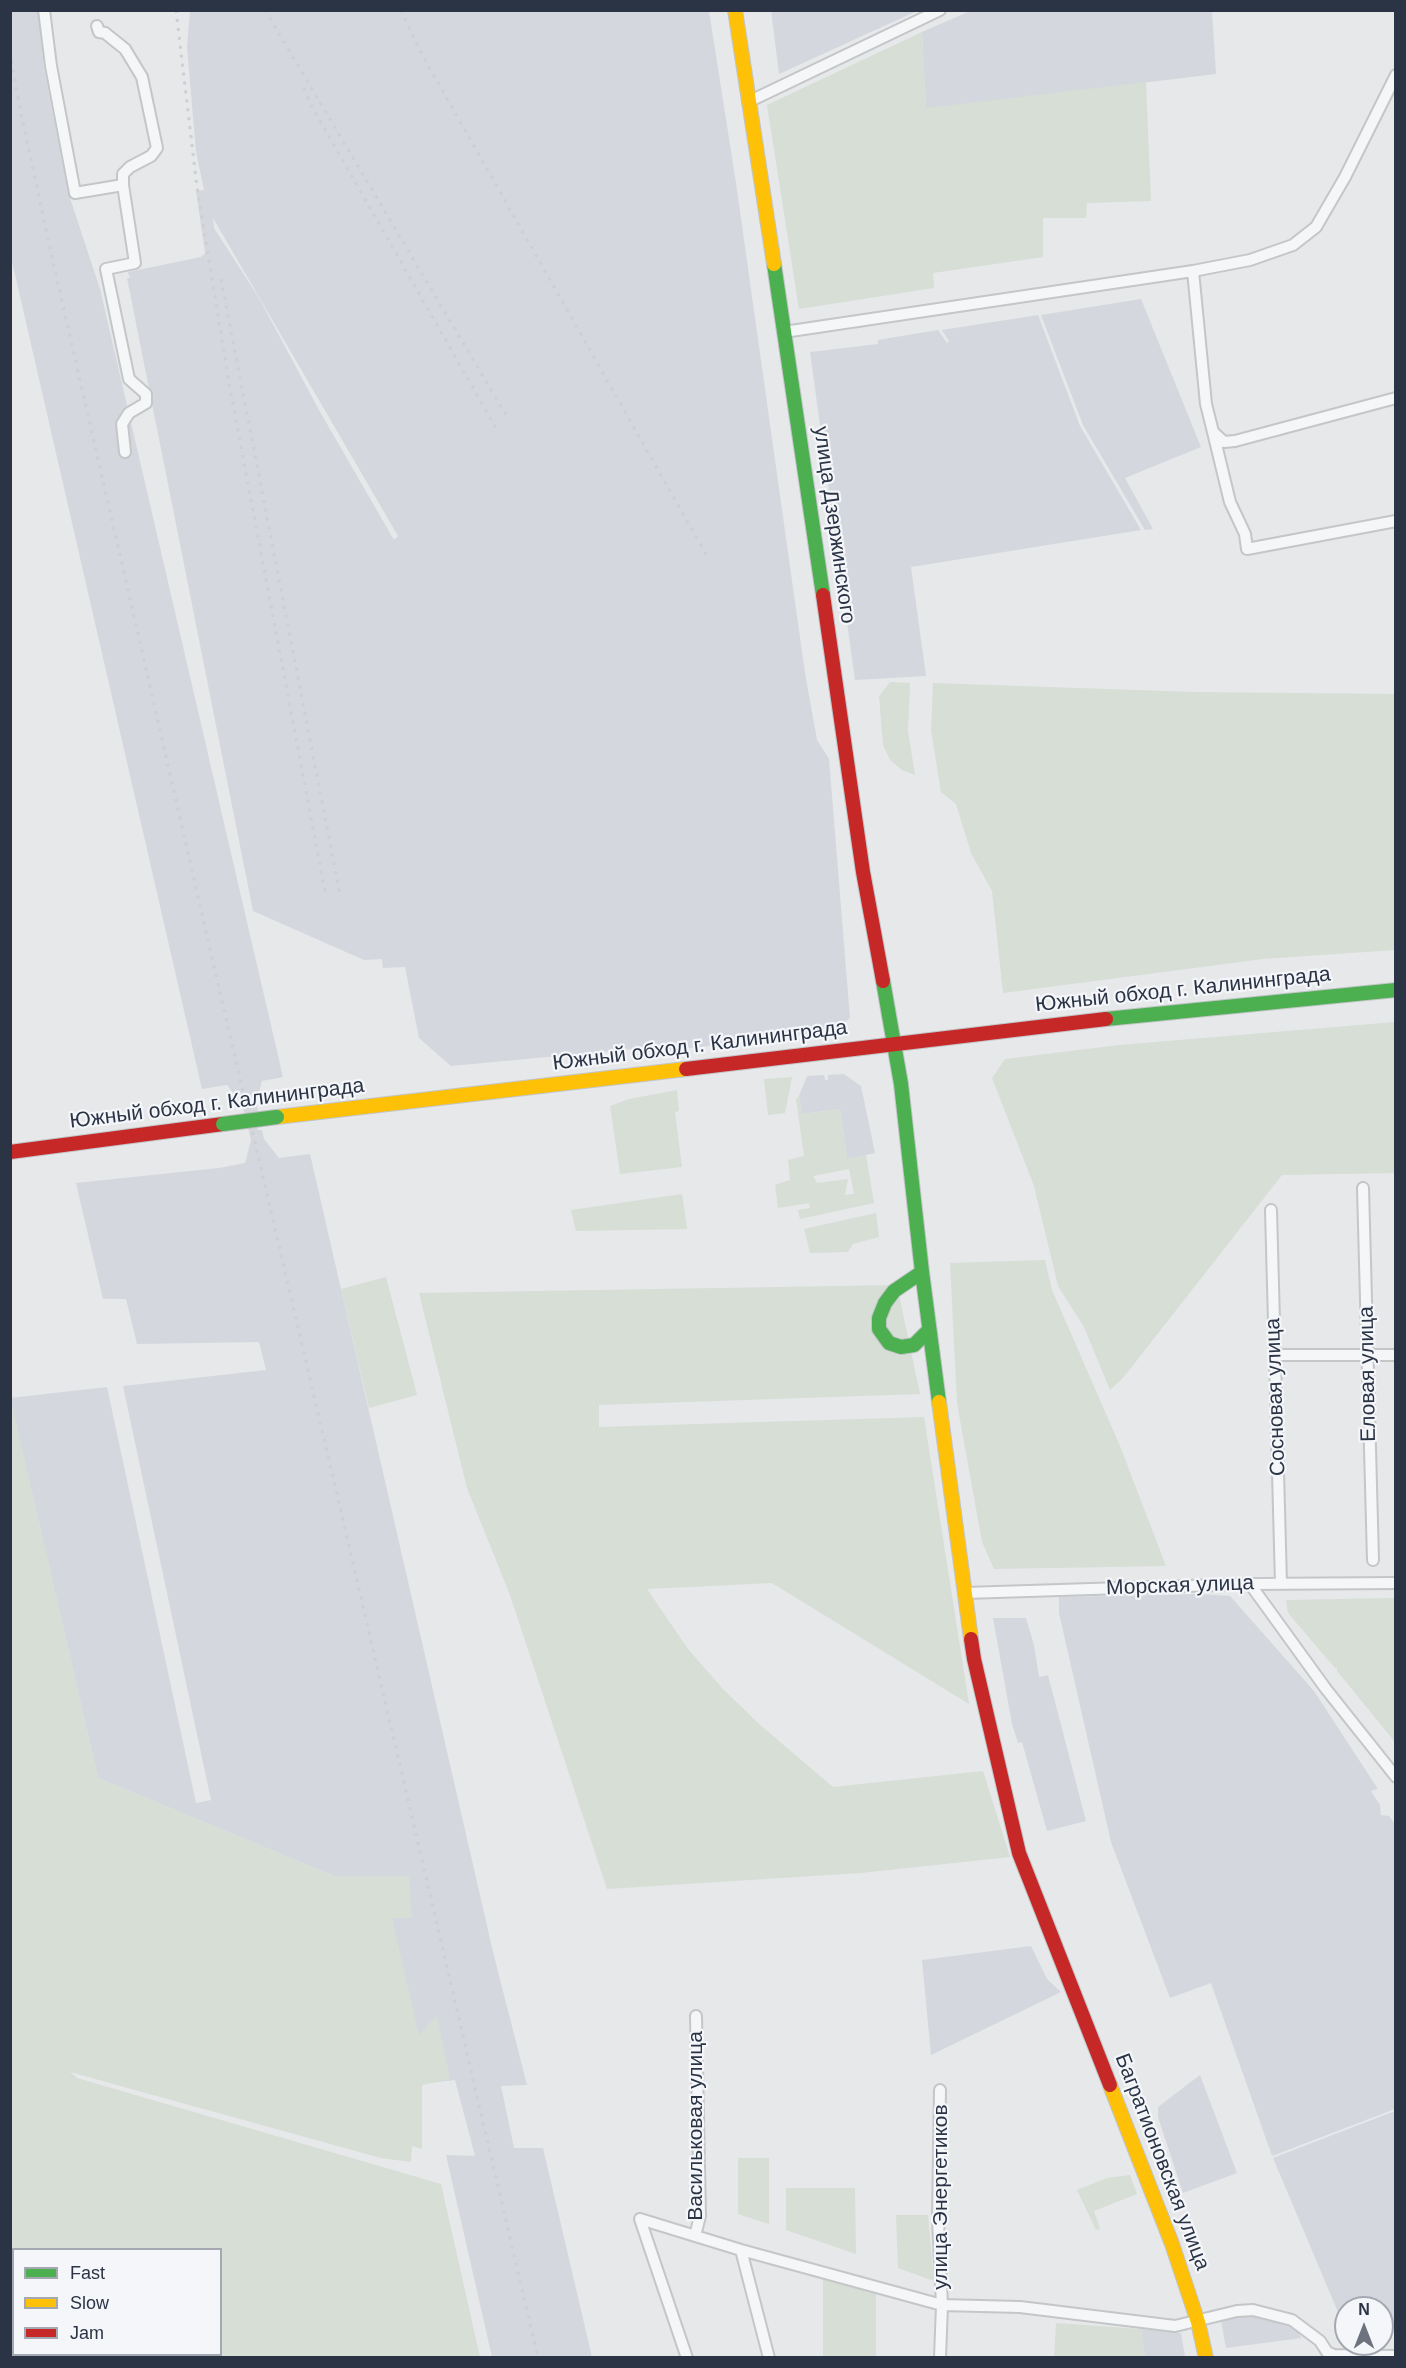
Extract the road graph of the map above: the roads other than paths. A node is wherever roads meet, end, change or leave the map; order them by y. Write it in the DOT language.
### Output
graph roads {
  1 [pos="44,10"];
  2 [pos="735,10"];
  3 [pos="940,10"];
  4 [pos="98,26"];
  5 [pos="1395,75"];
  6 [pos="748,102"];
  7 [pos="123,185"];
  8 [pos="1193,271"];
  9 [pos="784,332"];
  10 [pos="1395,398"];
  11 [pos="1213,432"];
  12 [pos="125,452"];
  13 [pos="1395,521"];
  14 [pos="1395,990"];
  15 [pos="894,1045"];
  16 [pos="10,1152"];
  17 [pos="1364,1188"];
  18 [pos="1271,1210"];
  19 [pos="922,1272"];
  20 [pos="929,1330"];
  21 [pos="1275,1355"];
  22 [pos="1368,1355"];
  23 [pos="1395,1355"];
  24 [pos="1373,1560"];
  25 [pos="1395,1583"];
  26 [pos="1250,1584"];
  27 [pos="1281,1584"];
  28 [pos="965,1593"];
  29 [pos="1395,1777"];
  30 [pos="696,2016"];
  31 [pos="940,2090"];
  32 [pos="695,2236"];
  33 [pos="741,2250"];
  34 [pos="942,2305"];
  35 [pos="1198,2322"];
  36 [pos="1395,2356"];
  37 [pos="687,2358"];
  38 [pos="769,2358"];
  39 [pos="940,2358"];
  40 [pos="1206,2358"];
  1 -- 7 [label="street"];
  2 -- 6 [label="main road, улица Дзержинского"];
  3 -- 6 [label="street"];
  4 -- 7 [label="street"];
  5 -- 8 [label="street"];
  6 -- 9 [label="main road, улица Дзержинского"];
  7 -- 12 [label="street"];
  8 -- 9 [label="street"];
  8 -- 11 [label="street"];
  9 -- 15 [label="main road, улица Дзержинского"];
  10 -- 11 [label="street"];
  11 -- 13 [label="street"];
  14 -- 15 [label="main road, Южный обход г. Калининграда"];
  15 -- 16 [label="main road, Южный обход г. Калининграда, bridge"];
  15 -- 19 [label="main road, улица Дзержинского"];
  17 -- 22 [label="street, Еловая улица"];
  18 -- 21 [label="street, Сосновая улица"];
  19 -- 20 [label="main road, улица Дзержинского"];
  19 -- 20 [label="main road"];
  20 -- 28 [label="main road, улица Дзержинского"];
  21 -- 22 [label="street"];
  21 -- 27 [label="street, Сосновая улица"];
  22 -- 23 [label="street"];
  22 -- 24 [label="street, Еловая улица"];
  25 -- 27 [label="street, Морская улица"];
  26 -- 27 [label="street, Морская улица"];
  26 -- 28 [label="street, Морская улица"];
  26 -- 29 [label="street"];
  28 -- 35 [label="main road, Багратионовская улица"];
  30 -- 32 [label="street, Васильковая улица"];
  31 -- 34 [label="street, улица Энергетиков"];
  32 -- 33 [label="street"];
  32 -- 37 [label="street"];
  33 -- 34 [label="street"];
  33 -- 38 [label="street"];
  34 -- 35 [label="street"];
  34 -- 39 [label="street, улица Энергетиков"];
  35 -- 36 [label="street"];
  35 -- 40 [label="main road, Багратионовская улица"];
}
